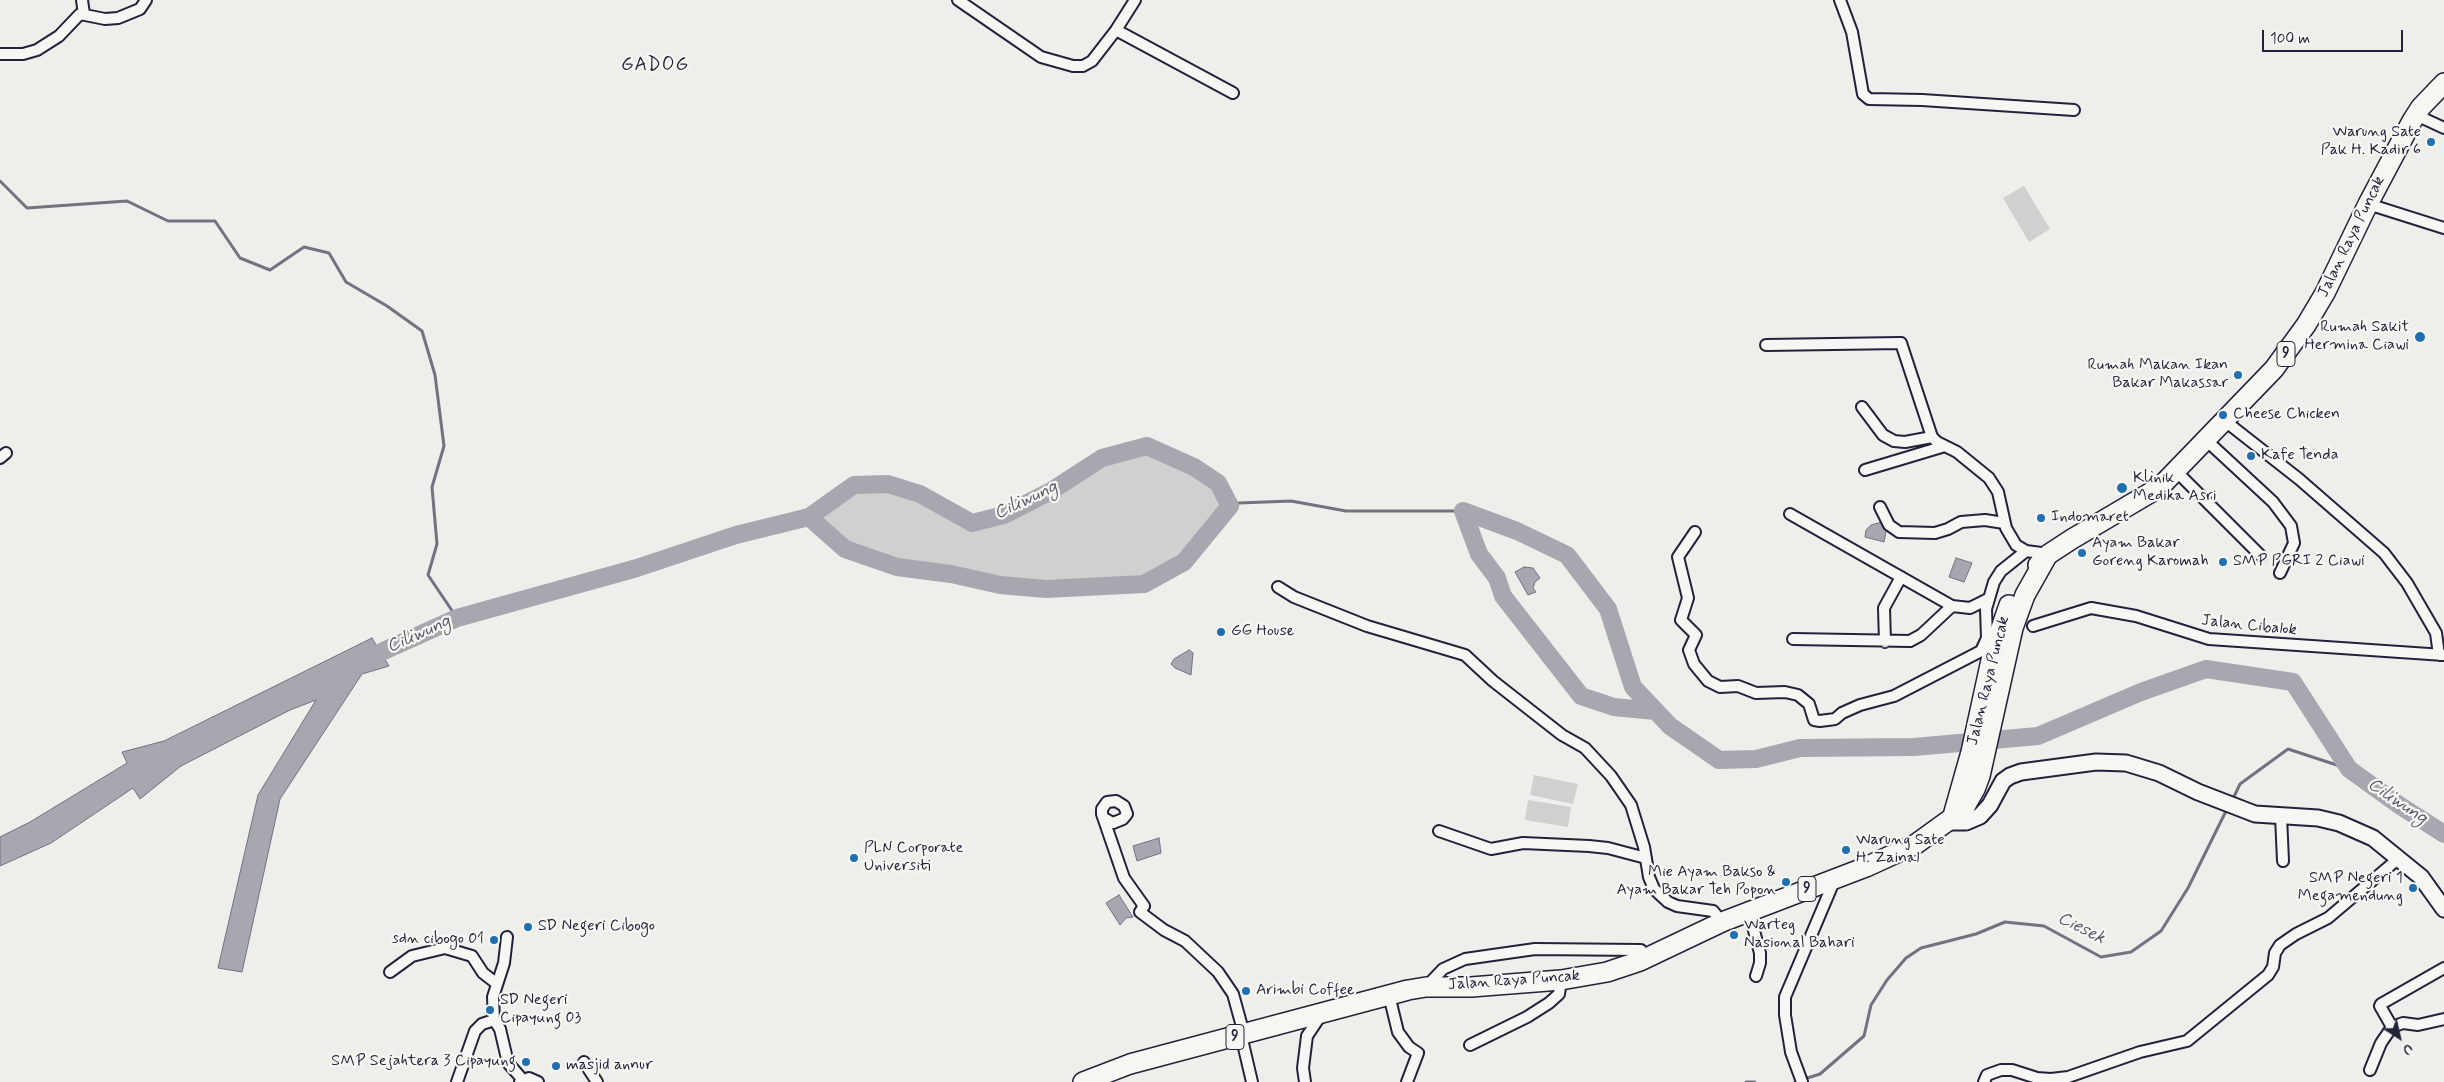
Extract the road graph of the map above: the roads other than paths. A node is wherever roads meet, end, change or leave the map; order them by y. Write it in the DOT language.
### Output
graph roads {
  1 [pos="82,0"];
  2 [pos="146,0"];
  3 [pos="958,0"];
  4 [pos="1135,0"];
  5 [pos="1840,0"];
  6 [pos="84,14"];
  7 [pos="1116,30"];
  8 [pos="0,54"];
  9 [pos="2444,83"];
  10 [pos="1233,93"];
  11 [pos="2074,110"];
  12 [pos="2416,115"];
  13 [pos="2444,128"];
  14 [pos="2368,204"];
  15 [pos="2444,228"];
  16 [pos="1766,345"];
  17 [pos="1862,407"];
  18 [pos="2225,422"];
  19 [pos="1932,437"];
  20 [pos="2205,439"];
  21 [pos="1945,446"];
  22 [pos="1865,470"];
  23 [pos="2176,472"];
  24 [pos="1880,507"];
  25 [pos="1790,514"];
  26 [pos="2004,523"];
  27 [pos="1695,532"];
  28 [pos="2262,556"];
  29 [pos="2040,560"];
  30 [pos="2280,573"];
  31 [pos="1901,577"];
  32 [pos="1278,587"];
  33 [pos="1988,599"];
  34 [pos="1952,606"];
  35 [pos="2033,626"];
  36 [pos="1793,639"];
  37 [pos="1885,642"];
  38 [pos="2441,655"];
  39 [pos="1955,814"];
  40 [pos="2281,816"];
  41 [pos="1104,818"];
  42 [pos="1439,831"];
  43 [pos="1646,858"];
  44 [pos="2399,858"];
  45 [pos="2283,861"];
  46 [pos="1834,879"];
  47 [pos="2444,908"];
  48 [pos="1750,912"];
  49 [pos="1722,922"];
  50 [pos="507,937"];
  51 [pos="1640,950"];
  52 [pos="2444,968"];
  53 [pos="390,972"];
  54 [pos="1756,976"];
  55 [pos="1560,980"];
  56 [pos="496,983"];
  57 [pos="1426,987"];
  58 [pos="1389,995"];
  59 [pos="1323,1012"];
  60 [pos="2444,1019"];
  61 [pos="494,1020"];
  62 [pos="2392,1027"];
  63 [pos="1243,1034"];
  64 [pos="1470,1045"];
  65 [pos="584,1062"];
  66 [pos="2370,1070"];
  67 [pos="522,1081"];
  68 [pos="457,1082"];
  69 [pos="538,1082"];
  70 [pos="597,1082"];
  71 [pos="1082,1082"];
  72 [pos="1252,1082"];
  73 [pos="1305,1082"];
  74 [pos="1407,1082"];
  75 [pos="1802,1082"];
  76 [pos="1984,1082"];
  1 -- 6 [label="street"];
  2 -- 6 [label="street"];
  3 -- 7 [label="street"];
  4 -- 7 [label="street"];
  5 -- 11 [label="street"];
  6 -- 8 [label="street"];
  7 -- 10 [label="street"];
  9 -- 12 [label="highway, Jalan Raya Puncak / 9"];
  12 -- 13 [label="street"];
  12 -- 14 [label="highway, Jalan Raya Puncak / 9"];
  14 -- 15 [label="street"];
  14 -- 18 [label="highway, Jalan Raya Puncak / 9"];
  16 -- 19 [label="street"];
  17 -- 19 [label="street"];
  18 -- 20 [label="highway, Jalan Raya Puncak / 9"];
  18 -- 38 [label="street, Jalan Cibalok"];
  19 -- 21 [label="street"];
  20 -- 23 [label="highway, Jalan Raya Puncak / 9"];
  20 -- 30 [label="street"];
  21 -- 22 [label="street"];
  21 -- 26 [label="street"];
  23 -- 28 [label="street"];
  23 -- 29 [label="highway, Jalan Raya Puncak / 9"];
  24 -- 26 [label="street"];
  25 -- 31 [label="street"];
  26 -- 29 [label="street"];
  27 -- 33 [label="street"];
  29 -- 33 [label="street"];
  29 -- 39 [label="highway, Jalan Raya Puncak"];
  31 -- 34 [label="street"];
  31 -- 37 [label="street"];
  32 -- 43 [label="street"];
  33 -- 34 [label="street"];
  34 -- 37 [label="street"];
  35 -- 38 [label="street, Jalan Cibalok"];
  36 -- 37 [label="street"];
  39 -- 40 [label="main road"];
  39 -- 46 [label="highway, Jalan Raya Puncak / 9"];
  40 -- 44 [label="main road"];
  40 -- 45 [label="street"];
  41 -- 63 [label="street"];
  42 -- 43 [label="street"];
  43 -- 49 [label="street"];
  44 -- 47 [label="main road"];
  44 -- 76 [label="street"];
  46 -- 48 [label="highway, Jalan Raya Puncak / 9"];
  46 -- 75 [label="street"];
  48 -- 49 [label="highway, Jalan Raya Puncak / 9"];
  48 -- 54 [label="street"];
  49 -- 55 [label="highway, Jalan Raya Puncak / 9"];
  50 -- 56 [label="street"];
  51 -- 57 [label="street"];
  52 -- 62 [label="street"];
  53 -- 56 [label="street"];
  55 -- 57 [label="highway, Jalan Raya Puncak / 9"];
  55 -- 64 [label="street"];
  56 -- 61 [label="street"];
  57 -- 58 [label="highway, Jalan Raya Puncak / 9"];
  58 -- 59 [label="highway, Jalan Raya Puncak / 9"];
  58 -- 74 [label="street"];
  59 -- 63 [label="highway, Jalan Raya Puncak / 9"];
  59 -- 73 [label="street"];
  60 -- 62 [label="street"];
  61 -- 67 [label="street"];
  61 -- 68 [label="street"];
  62 -- 66 [label="street"];
  63 -- 71 [label="highway, Jalan Raya Puncak / 9"];
  63 -- 72 [label="street"];
  65 -- 70 [label="street"];
  67 -- 69 [label="street"];
}
